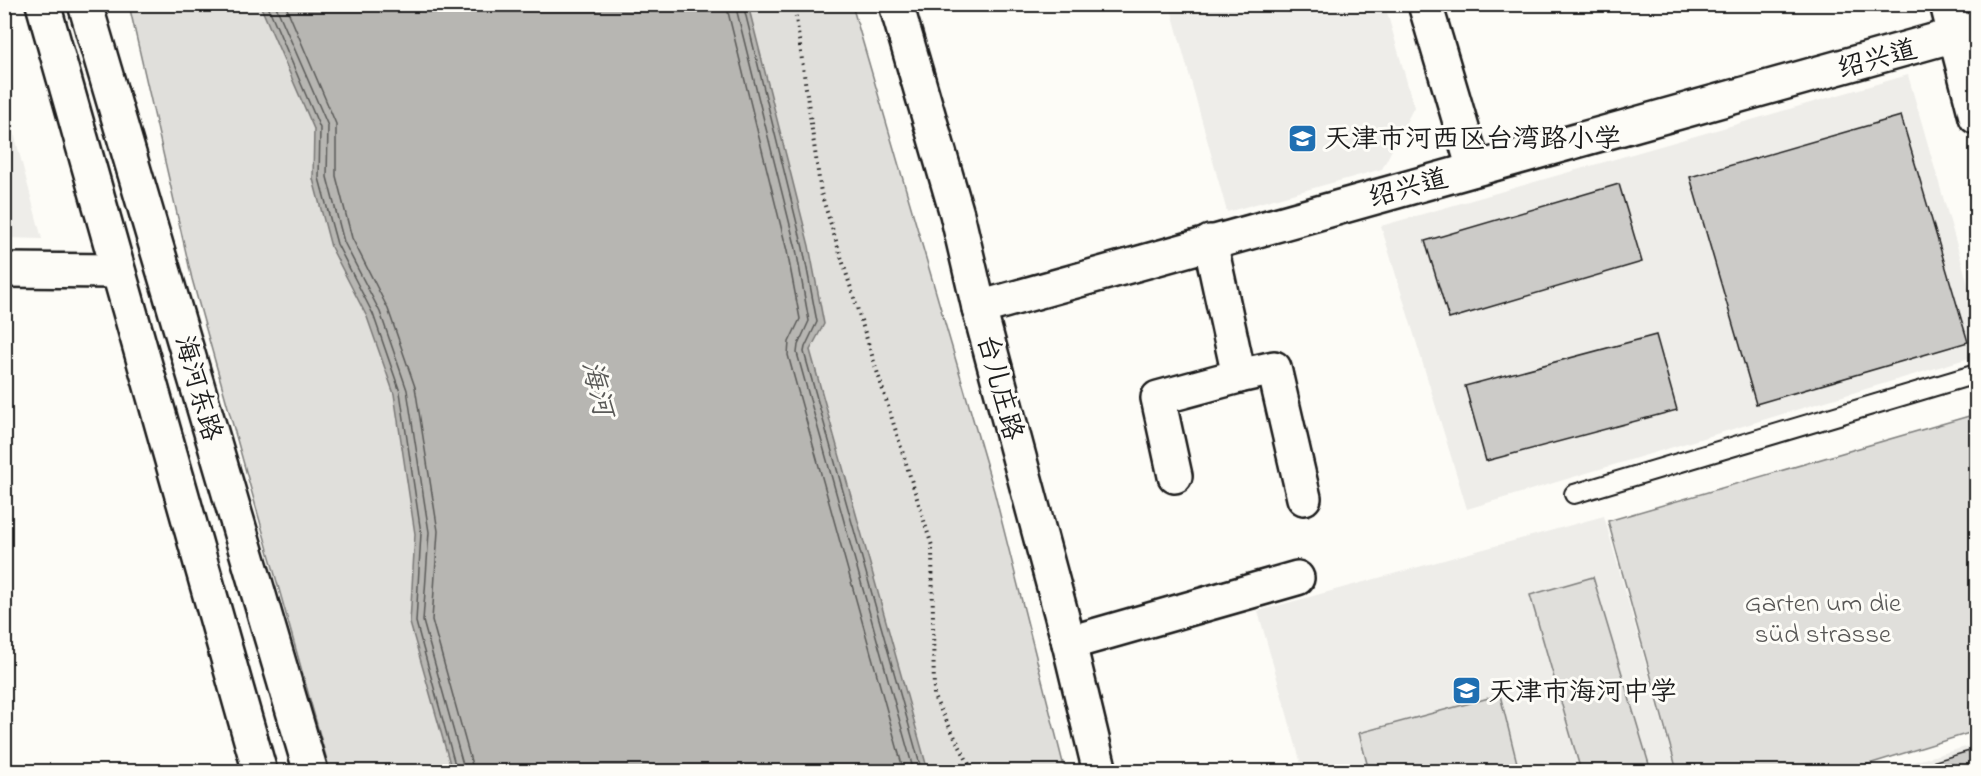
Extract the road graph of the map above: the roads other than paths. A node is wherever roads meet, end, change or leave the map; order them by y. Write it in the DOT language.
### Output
graph roads {
  1 [pos="43,4"];
  2 [pos="85,4"];
  3 [pos="896,4"];
  4 [pos="1425,4"];
  5 [pos="1947,4"];
  6 [pos="1966,33"];
  7 [pos="1977,117"];
  8 [pos="1474,169"];
  9 [pos="1210,242"];
  10 [pos="4,270"];
  11 [pos="118,271"];
  12 [pos="979,308"];
  13 [pos="1977,374"];
  14 [pos="1239,376"];
  15 [pos="1175,476"];
  16 [pos="1574,494"];
  17 [pos="1304,498"];
  18 [pos="1297,578"];
  19 [pos="1069,643"];
  20 [pos="260,771"];
  21 [pos="311,771"];
  22 [pos="1100,771"];
  1 -- 11 [label="street, 海河东路"];
  2 -- 21 [label="street, 海河东路"];
  3 -- 12 [label="street, 台儿庄路"];
  4 -- 8 [label="street"];
  5 -- 6 [label="street"];
  6 -- 7 [label="street"];
  6 -- 8 [label="street, 绍兴道"];
  8 -- 9 [label="street, 绍兴道"];
  9 -- 12 [label="street, 绍兴道"];
  9 -- 14 [label="street"];
  10 -- 11 [label="street"];
  11 -- 20 [label="street, 海河东路"];
  12 -- 19 [label="street, 台儿庄路"];
  13 -- 16 [label="lane"];
  14 -- 15 [label="street"];
  14 -- 17 [label="street"];
  18 -- 19 [label="street"];
  19 -- 22 [label="street, 台儿庄路"];
}
